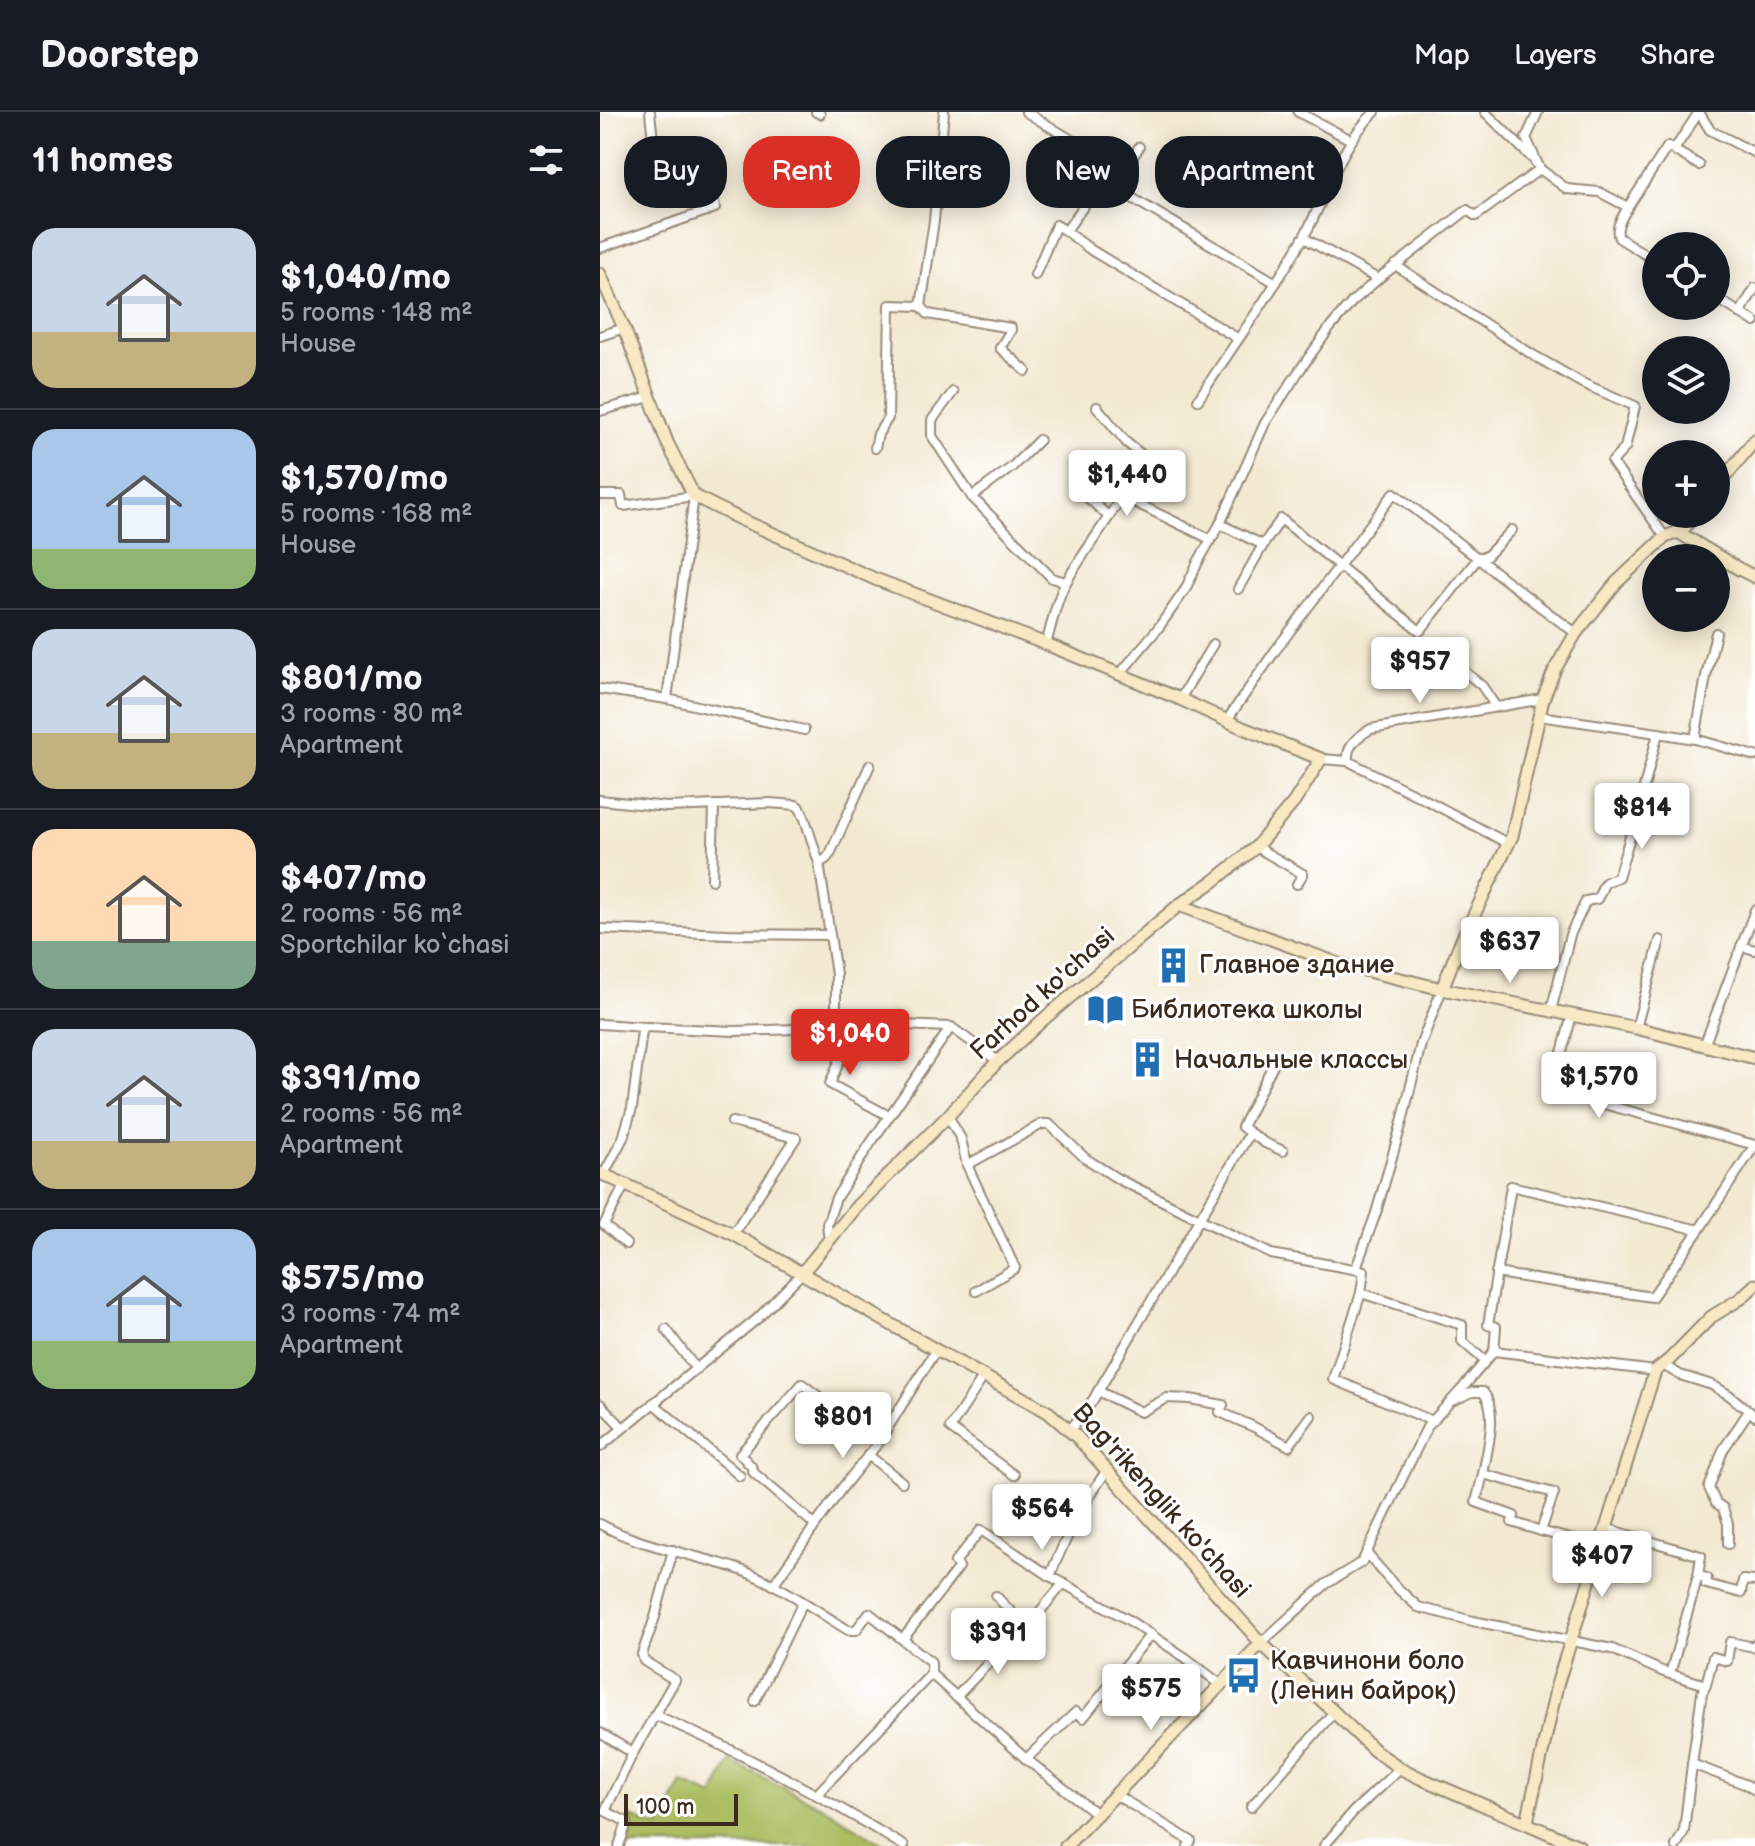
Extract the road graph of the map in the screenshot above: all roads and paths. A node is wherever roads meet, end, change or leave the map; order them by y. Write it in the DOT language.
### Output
graph roads {
  1 [pos="650,112"];
  2 [pos="944,112"];
  3 [pos="1026,112"];
  4 [pos="1298,112"];
  5 [pos="1375,112"];
  6 [pos="1485,112"];
  7 [pos="1538,112"];
  8 [pos="1699,112"];
  9 [pos="652,136"];
  10 [pos="1065,136"];
  11 [pos="1351,140"];
  12 [pos="1674,150"];
  13 [pos="1755,153"];
  14 [pos="1699,165"];
  15 [pos="1540,169"];
  16 [pos="1139,202"];
  17 [pos="1628,207"];
  18 [pos="715,208"];
  19 [pos="1082,208"];
  20 [pos="1066,231"];
  21 [pos="1304,238"];
  22 [pos="600,248"];
  23 [pos="1642,252"];
  24 [pos="1395,265"];
  25 [pos="600,274"];
  26 [pos="1035,275"];
  27 [pos="1378,279"];
  28 [pos="1276,283"];
  29 [pos="1755,288"];
  30 [pos="921,306"];
  31 [pos="1730,307"];
  32 [pos="1740,313"];
  33 [pos="1755,322"];
  34 [pos="624,328"];
  35 [pos="600,336"];
  36 [pos="1237,338"];
  37 [pos="1026,371"];
  38 [pos="953,392"];
  39 [pos="650,397"];
  40 [pos="1198,400"];
  41 [pos="1097,407"];
  42 [pos="600,411"];
  43 [pos="1039,440"];
  44 [pos="1755,440"];
  45 [pos="875,448"];
  46 [pos="1730,471"];
  47 [pos="1084,494"];
  48 [pos="600,495"];
  49 [pos="694,496"];
  50 [pos="1122,496"];
  51 [pos="972,497"];
  52 [pos="1109,517"];
  53 [pos="1220,524"];
  54 [pos="1682,528"];
  55 [pos="1512,530"];
  56 [pos="1678,532"];
  57 [pos="1665,537"];
  58 [pos="1210,539"];
  59 [pos="1263,545"];
  60 [pos="1479,557"];
  61 [pos="1340,566"];
  62 [pos="1755,577"];
  63 [pos="1066,582"];
  64 [pos="1238,589"];
  65 [pos="1576,633"];
  66 [pos="1716,633"];
  67 [pos="1046,644"];
  68 [pos="1213,644"];
  69 [pos="1439,650"];
  70 [pos="1119,675"];
  71 [pos="600,689"];
  72 [pos="667,699"];
  73 [pos="1180,699"];
  74 [pos="1543,699"];
  75 [pos="1496,707"];
  76 [pos="1539,716"];
  77 [pos="1227,720"];
  78 [pos="804,730"];
  79 [pos="1658,733"];
  80 [pos="1695,739"];
  81 [pos="1755,756"];
  82 [pos="1321,759"];
  83 [pos="1348,761"];
  84 [pos="870,765"];
  85 [pos="600,800"];
  86 [pos="714,805"];
  87 [pos="1509,844"];
  88 [pos="1256,847"];
  89 [pos="819,863"];
  90 [pos="712,880"];
  91 [pos="1297,884"];
  92 [pos="1179,905"];
  93 [pos="1755,910"];
  94 [pos="600,929"];
  95 [pos="830,935"];
  96 [pos="1660,940"];
  97 [pos="1741,946"];
  98 [pos="1755,950"];
  99 [pos="1442,989"];
  100 [pos="1551,1011"];
  101 [pos="1572,1015"];
  102 [pos="847,1023"];
  103 [pos="600,1024"];
  104 [pos="836,1026"];
  105 [pos="645,1027"];
  106 [pos="951,1027"];
  107 [pos="1636,1028"];
  108 [pos="1704,1046"];
  109 [pos="1278,1055"];
  110 [pos="1755,1058"];
  111 [pos="998,1061"];
  112 [pos="889,1116"];
  113 [pos="948,1116"];
  114 [pos="732,1122"];
  115 [pos="1250,1133"];
  116 [pos="1755,1145"];
  117 [pos="1283,1151"];
  118 [pos="967,1165"];
  119 [pos="602,1174"];
  120 [pos="625,1184"];
  121 [pos="1199,1219"];
  122 [pos="1699,1230"];
  123 [pos="733,1234"];
  124 [pos="829,1240"];
  125 [pos="626,1244"];
  126 [pos="1356,1268"];
  127 [pos="802,1273"];
  128 [pos="1496,1273"];
  129 [pos="1755,1285"];
  130 [pos="976,1291"];
  131 [pos="1361,1293"];
  132 [pos="666,1329"];
  133 [pos="936,1350"];
  134 [pos="1494,1351"];
  135 [pos="1485,1361"];
  136 [pos="1659,1368"];
  137 [pos="696,1369"];
  138 [pos="984,1376"];
  139 [pos="1098,1391"];
  140 [pos="1450,1402"];
  141 [pos="653,1403"];
  142 [pos="600,1404"];
  143 [pos="1752,1414"];
  144 [pos="1311,1416"];
  145 [pos="1432,1421"];
  146 [pos="623,1428"];
  147 [pos="1070,1430"];
  148 [pos="879,1442"];
  149 [pos="600,1447"];
  150 [pos="868,1455"];
  151 [pos="1107,1470"];
  152 [pos="1483,1474"];
  153 [pos="1014,1475"];
  154 [pos="740,1476"];
  155 [pos="902,1482"];
  156 [pos="600,1524"];
  157 [pos="815,1525"];
  158 [pos="1605,1528"];
  159 [pos="1541,1531"];
  160 [pos="1728,1544"];
  161 [pos="1599,1547"];
  162 [pos="673,1550"];
  163 [pos="1367,1554"];
  164 [pos="1050,1576"];
  165 [pos="1697,1578"];
  166 [pos="1755,1581"];
  167 [pos="1063,1584"];
  168 [pos="773,1585"];
  169 [pos="996,1596"];
  170 [pos="803,1602"];
  171 [pos="1016,1634"];
  172 [pos="1151,1634"];
  173 [pos="903,1639"];
  174 [pos="1571,1641"];
  175 [pos="1261,1643"];
  176 [pos="1755,1644"];
  177 [pos="931,1674"];
  178 [pos="1670,1674"];
  179 [pos="1220,1684"];
  180 [pos="1706,1685"];
  181 [pos="956,1697"];
  182 [pos="755,1701"];
  183 [pos="1334,1712"];
  184 [pos="655,1715"];
  185 [pos="600,1733"];
  186 [pos="633,1753"];
  187 [pos="1026,1759"];
  188 [pos="1692,1764"];
  189 [pos="1400,1768"];
  190 [pos="1755,1790"];
  191 [pos="817,1794"];
  192 [pos="1116,1795"];
  193 [pos="1251,1807"];
  194 [pos="1098,1815"];
  195 [pos="1527,1822"];
  196 [pos="619,1846"];
  197 [pos="904,1846"];
  198 [pos="1066,1846"];
  199 [pos="1188,1846"];
  200 [pos="1324,1846"];
  201 [pos="1577,1846"];
  202 [pos="1676,1846"];
  1 -- 9 [label="street"];
  2 -- 30 [label="street"];
  3 -- 10 [label="street"];
  4 -- 11 [label="street"];
  5 -- 11 [label="street"];
  6 -- 15 [label="street"];
  7 -- 15 [label="street"];
  8 -- 12 [label="street"];
  8 -- 13 [label="street"];
  11 -- 21 [label="street"];
  12 -- 14 [label="street"];
  12 -- 17 [label="street"];
  15 -- 17 [label="street"];
  15 -- 24 [label="street"];
  16 -- 28 [label="street"];
  17 -- 23 [label="street"];
  18 -- 22 [label="street"];
  19 -- 20 [label="street"];
  20 -- 26 [label="street"];
  20 -- 36 [label="street"];
  21 -- 27 [label="street"];
  21 -- 28 [label="street"];
  24 -- 27 [label="street"];
  24 -- 57 [label="street"];
  25 -- 34 [label="street"];
  27 -- 53 [label="street"];
  28 -- 36 [label="street"];
  29 -- 32 [label="street"];
  30 -- 37 [label="street"];
  30 -- 45 [label="street"];
  31 -- 32 [label="street"];
  32 -- 33 [label="street"];
  34 -- 35 [label="street"];
  34 -- 39 [label="street"];
  36 -- 40 [label="street"];
  38 -- 51 [label="street"];
  39 -- 42 [label="street"];
  39 -- 49 [label="street"];
  41 -- 50 [label="street"];
  43 -- 51 [label="street"];
  44 -- 46 [label="street"];
  47 -- 52 [label="street"];
  48 -- 49 [label="street"];
  49 -- 67 [label="street"];
  49 -- 72 [label="street"];
  50 -- 52 [label="street"];
  50 -- 58 [label="street"];
  51 -- 63 [label="street"];
  52 -- 63 [label="street"];
  53 -- 58 [label="street"];
  53 -- 59 [label="street"];
  54 -- 56 [label="street"];
  55 -- 60 [label="street"];
  56 -- 57 [label="street"];
  56 -- 62 [label="street"];
  57 -- 65 [label="street"];
  58 -- 70 [label="street"];
  59 -- 61 [label="street"];
  59 -- 64 [label="street"];
  60 -- 61 [label="street"];
  60 -- 61 [label="street"];
  60 -- 65 [label="street"];
  61 -- 77 [label="street"];
  63 -- 67 [label="street"];
  65 -- 74 [label="street"];
  66 -- 80 [label="street"];
  67 -- 70 [label="street"];
  68 -- 73 [label="street"];
  69 -- 75 [label="street"];
  70 -- 73 [label="street"];
  71 -- 72 [label="street"];
  72 -- 78 [label="street"];
  73 -- 77 [label="street"];
  74 -- 75 [label="street"];
  74 -- 76 [label="street"];
  75 -- 83 [label="street"];
  76 -- 79 [label="street"];
  76 -- 87 [label="street"];
  77 -- 82 [label="street"];
  79 -- 80 [label="street"];
  79 -- 100 [label="street"];
  80 -- 81 [label="street"];
  82 -- 83 [label="street"];
  82 -- 88 [label="street, Farhod ko'chasi"];
  83 -- 87 [label="street"];
  84 -- 89 [label="street"];
  85 -- 86 [label="street"];
  86 -- 89 [label="street"];
  86 -- 90 [label="street"];
  87 -- 99 [label="street"];
  88 -- 91 [label="street"];
  88 -- 92 [label="street, Farhod ko'chasi"];
  89 -- 95 [label="street"];
  92 -- 99 [label="street"];
  92 -- 111 [label="street, Farhod ko'chasi"];
  93 -- 97 [label="street"];
  94 -- 95 [label="street"];
  95 -- 104 [label="street"];
  96 -- 107 [label="street"];
  97 -- 98 [label="street"];
  97 -- 108 [label="street"];
  99 -- 100 [label="street"];
  99 -- 126 [label="street"];
  100 -- 101 [label="street"];
  101 -- 107 [label="street"];
  101 -- 116 [label="street"];
  102 -- 104 [label="street"];
  102 -- 106 [label="street"];
  102 -- 112 [label="street"];
  103 -- 105 [label="street"];
  104 -- 105 [label="street"];
  105 -- 119 [label="street"];
  106 -- 111 [label="street"];
  106 -- 112 [label="street"];
  107 -- 108 [label="street"];
  108 -- 110 [label="street"];
  109 -- 115 [label="street"];
  111 -- 113 [label="street, Farhod ko'chasi"];
  112 -- 124 [label="street"];
  113 -- 118 [label="street"];
  113 -- 124 [label="street, Farhod ko'chasi"];
  114 -- 123 [label="street"];
  115 -- 117 [label="street"];
  115 -- 121 [label="street"];
  116 -- 122 [label="street"];
  118 -- 121 [label="street"];
  118 -- 130 [label="street"];
  119 -- 120 [label="street, Bag'rikenglik ko'chasi"];
  120 -- 123 [label="street, Bag'rikenglik ko'chasi"];
  120 -- 125 [label="street"];
  121 -- 126 [label="street"];
  121 -- 139 [label="street"];
  122 -- 128 [label="street"];
  122 -- 128 [label="street"];
  123 -- 127 [label="street, Bag'rikenglik ko'chasi"];
  124 -- 127 [label="street, Farhod ko'chasi"];
  126 -- 131 [label="street"];
  127 -- 133 [label="street, Bag'rikenglik ko'chasi"];
  127 -- 137 [label="street"];
  128 -- 134 [label="street"];
  129 -- 136 [label="street"];
  131 -- 135 [label="street"];
  131 -- 145 [label="street"];
  132 -- 137 [label="street"];
  133 -- 138 [label="street, Bag'rikenglik ko'chasi"];
  133 -- 148 [label="street"];
  134 -- 135 [label="street"];
  134 -- 136 [label="street"];
  135 -- 140 [label="street"];
  136 -- 143 [label="street"];
  136 -- 158 [label="street"];
  137 -- 141 [label="street"];
  138 -- 147 [label="street, Bag'rikenglik ko'chasi"];
  138 -- 153 [label="street"];
  139 -- 144 [label="street"];
  139 -- 147 [label="street"];
  140 -- 145 [label="street"];
  140 -- 152 [label="street"];
  141 -- 146 [label="street"];
  141 -- 154 [label="street"];
  142 -- 146 [label="street"];
  143 -- 160 [label="street"];
  145 -- 163 [label="street"];
  146 -- 149 [label="street"];
  147 -- 151 [label="street, Bag'rikenglik ko'chasi"];
  148 -- 150 [label="street"];
  148 -- 157 [label="street"];
  150 -- 155 [label="street"];
  150 -- 157 [label="street"];
  151 -- 164 [label="street"];
  151 -- 175 [label="street, Bag'rikenglik ko'chasi"];
  152 -- 159 [label="street"];
  152 -- 159 [label="street"];
  156 -- 162 [label="street"];
  157 -- 168 [label="street"];
  158 -- 161 [label="street"];
  158 -- 165 [label="street"];
  159 -- 161 [label="street"];
  161 -- 174 [label="street"];
  162 -- 168 [label="street"];
  162 -- 184 [label="street"];
  163 -- 174 [label="street"];
  163 -- 175 [label="street"];
  164 -- 167 [label="street"];
  164 -- 173 [label="street"];
  165 -- 166 [label="street"];
  165 -- 178 [label="street"];
  167 -- 169 [label="street"];
  167 -- 172 [label="street"];
  168 -- 170 [label="street"];
  170 -- 173 [label="street"];
  170 -- 182 [label="street"];
  171 -- 181 [label="street"];
  172 -- 179 [label="street"];
  172 -- 187 [label="street"];
  173 -- 177 [label="street"];
  174 -- 178 [label="street"];
  174 -- 195 [label="street"];
  175 -- 179 [label="street"];
  175 -- 183 [label="street, Bag'rikenglik ko'chasi"];
  176 -- 180 [label="street"];
  177 -- 181 [label="street"];
  177 -- 191 [label="street"];
  178 -- 180 [label="street"];
  179 -- 192 [label="street"];
  180 -- 188 [label="street"];
  181 -- 187 [label="street"];
  183 -- 189 [label="street, Bag'rikenglik ko'chasi"];
  183 -- 193 [label="street"];
  184 -- 186 [label="street"];
  184 -- 191 [label="street"];
  185 -- 186 [label="street"];
  186 -- 196 [label="street"];
  187 -- 194 [label="street"];
  188 -- 190 [label="street"];
  188 -- 202 [label="street"];
  189 -- 195 [label="street, Bag'rikenglik ko'chasi"];
  189 -- 200 [label="street"];
  191 -- 197 [label="street"];
  192 -- 194 [label="street"];
  192 -- 199 [label="street"];
  194 -- 198 [label="street"];
  195 -- 201 [label="street, Bag'rikenglik ko'chasi"];
}
